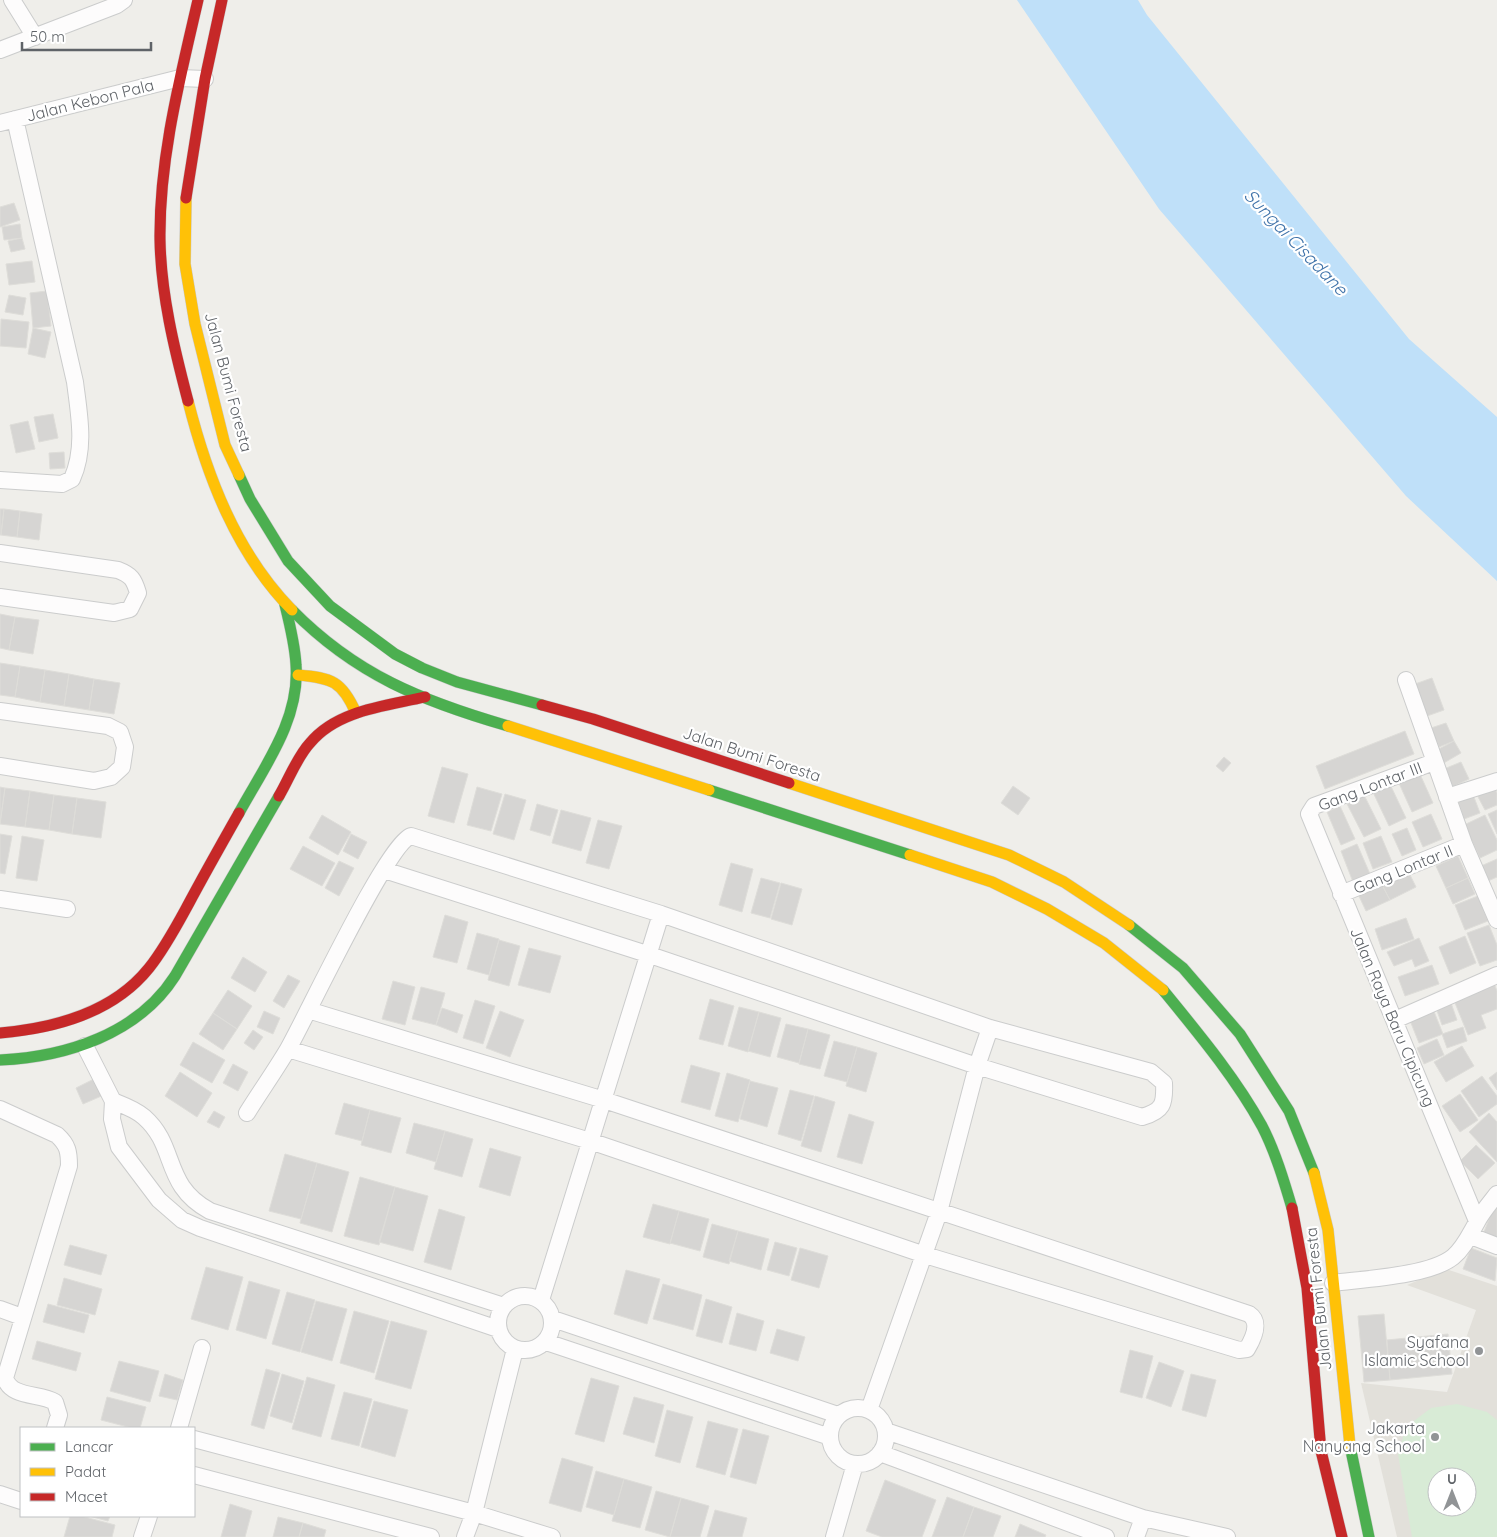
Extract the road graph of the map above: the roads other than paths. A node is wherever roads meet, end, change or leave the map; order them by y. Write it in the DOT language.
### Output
graph roads {
  1 [pos="12,0"];
  2 [pos="124,0"];
  3 [pos="198,0"];
  4 [pos="222,0"];
  5 [pos="36,37"];
  6 [pos="0,50"];
  7 [pos="180,78"];
  8 [pos="205,79"];
  9 [pos="8,121"];
  10 [pos="195,324"];
  11 [pos="170,329"];
  12 [pos="0,480"];
  13 [pos="0,553"];
  14 [pos="0,597"];
  15 [pos="285,605"];
  16 [pos="298,676"];
  17 [pos="1406,680"];
  18 [pos="425,697"];
  19 [pos="0,711"];
  20 [pos="356,713"];
  21 [pos="593,719"];
  22 [pos="586,741"];
  23 [pos="1434,762"];
  24 [pos="0,766"];
  25 [pos="1497,781"];
  26 [pos="1447,797"];
  27 [pos="1309,814"];
  28 [pos="249,823"];
  29 [pos="1464,844"];
  30 [pos="384,870"];
  31 [pos="1341,894"];
  32 [pos="0,899"];
  33 [pos="67,909"];
  34 [pos="661,914"];
  35 [pos="1497,920"];
  36 [pos="647,954"];
  37 [pos="1497,975"];
  38 [pos="308,1010"];
  39 [pos="1395,1020"];
  40 [pos="990,1028"];
  41 [pos="0,1033"];
  42 [pos="85,1046"];
  43 [pos="288,1049"];
  44 [pos="0,1060"];
  45 [pos="977,1066"];
  46 [pos="604,1100"];
  47 [pos="113,1101"];
  48 [pos="0,1109"];
  49 [pos="247,1113"];
  50 [pos="590,1141"];
  51 [pos="175,1177"];
  52 [pos="151,1190"];
  53 [pos="1497,1194"];
  54 [pos="939,1212"];
  55 [pos="1474,1229"];
  56 [pos="1497,1246"];
  57 [pos="925,1254"];
  58 [pos="1333,1283"];
  59 [pos="541,1300"];
  60 [pos="504,1306"];
  61 [pos="0,1309"];
  62 [pos="22,1317"];
  63 [pos="553,1319"];
  64 [pos="498,1329"];
  65 [pos="546,1342"];
  66 [pos="202,1348"];
  67 [pos="515,1349"];
  68 [pos="869,1410"];
  69 [pos="838,1416"];
  70 [pos="55,1427"];
  71 [pos="179,1427"];
  72 [pos="886,1431"];
  73 [pos="830,1437"];
  74 [pos="195,1439"];
  75 [pos="880,1453"];
  76 [pos="855,1464"];
  77 [pos="195,1475"];
  78 [pos="0,1494"];
  79 [pos="20,1501"];
  80 [pos="474,1513"];
  81 [pos="149,1517"];
  82 [pos="1143,1518"];
  83 [pos="142,1537"];
  84 [pos="431,1537"];
  85 [pos="465,1537"];
  86 [pos="552,1537"];
  87 [pos="834,1537"];
  88 [pos="1106,1537"];
  89 [pos="1136,1537"];
  90 [pos="1227,1537"];
  91 [pos="1342,1537"];
  92 [pos="1369,1537"];
  1 -- 5 [label="street"];
  2 -- 5 [label="street"];
  3 -- 7 [label="main road, Jalan Bumi Foresta"];
  4 -- 8 [label="main road, Jalan Bumi Foresta"];
  5 -- 6 [label="street"];
  7 -- 8 [label="street, Jalan Kebon Pala"];
  7 -- 9 [label="street, Jalan Kebon Pala"];
  7 -- 11 [label="main road, Jalan Bumi Foresta"];
  8 -- 10 [label="main road, Jalan Bumi Foresta"];
  9 -- 12 [label="street"];
  10 -- 11 [label="main road"];
  10 -- 21 [label="main road, Jalan Bumi Foresta"];
  11 -- 15 [label="main road, Jalan Bumi Foresta"];
  13 -- 14 [label="street"];
  15 -- 16 [label="main road"];
  15 -- 18 [label="main road, Jalan Bumi Foresta"];
  16 -- 20 [label="main road"];
  16 -- 28 [label="main road"];
  17 -- 23 [label="street"];
  18 -- 20 [label="main road"];
  18 -- 22 [label="main road, Jalan Bumi Foresta"];
  19 -- 24 [label="street"];
  20 -- 28 [label="main road"];
  21 -- 22 [label="main road"];
  21 -- 58 [label="main road, Jalan Bumi Foresta"];
  22 -- 91 [label="main road, Jalan Bumi Foresta"];
  23 -- 26 [label="street"];
  23 -- 27 [label="street, Gang Lontar III"];
  25 -- 26 [label="street"];
  26 -- 29 [label="street"];
  27 -- 31 [label="street, Jalan Raya Baru Cipicung"];
  28 -- 41 [label="main road"];
  28 -- 42 [label="main road"];
  29 -- 31 [label="street, Gang Lontar II"];
  29 -- 35 [label="street"];
  30 -- 34 [label="street"];
  30 -- 36 [label="street"];
  30 -- 38 [label="street"];
  31 -- 39 [label="street, Jalan Raya Baru Cipicung"];
  32 -- 33 [label="street"];
  34 -- 36 [label="street"];
  34 -- 40 [label="street"];
  36 -- 45 [label="street"];
  36 -- 46 [label="street"];
  37 -- 39 [label="street"];
  38 -- 43 [label="street"];
  38 -- 46 [label="street"];
  39 -- 55 [label="street, Jalan Raya Baru Cipicung"];
  40 -- 45 [label="street"];
  40 -- 45 [label="street"];
  42 -- 44 [label="main road"];
  42 -- 47 [label="street"];
  43 -- 49 [label="street"];
  43 -- 50 [label="street"];
  45 -- 54 [label="street"];
  46 -- 50 [label="street"];
  46 -- 54 [label="street"];
  47 -- 51 [label="street"];
  47 -- 52 [label="street"];
  48 -- 62 [label="street"];
  50 -- 57 [label="street"];
  50 -- 59 [label="street"];
  51 -- 52 [label="street"];
  51 -- 60 [label="street"];
  52 -- 64 [label="street"];
  53 -- 55 [label="street"];
  54 -- 57 [label="street"];
  54 -- 57 [label="street"];
  55 -- 56 [label="street"];
  55 -- 58 [label="street"];
  57 -- 68 [label="street"];
  58 -- 92 [label="main road, Jalan Bumi Foresta"];
  59 -- 60 [label="street"];
  59 -- 63 [label="street"];
  60 -- 64 [label="street"];
  61 -- 62 [label="street"];
  62 -- 70 [label="street"];
  63 -- 65 [label="street"];
  63 -- 69 [label="street"];
  64 -- 67 [label="street"];
  65 -- 67 [label="street"];
  65 -- 73 [label="street"];
  66 -- 71 [label="street"];
  67 -- 80 [label="street"];
  68 -- 69 [label="street"];
  68 -- 72 [label="street"];
  69 -- 73 [label="street"];
  72 -- 75 [label="street"];
  72 -- 82 [label="street"];
  73 -- 76 [label="street"];
  74 -- 80 [label="street"];
  75 -- 76 [label="street"];
  75 -- 88 [label="street"];
  76 -- 87 [label="street"];
  77 -- 84 [label="street"];
  78 -- 79 [label="street"];
  80 -- 85 [label="street"];
  80 -- 86 [label="street"];
  81 -- 83 [label="street"];
  82 -- 89 [label="street"];
  82 -- 90 [label="street"];
}
